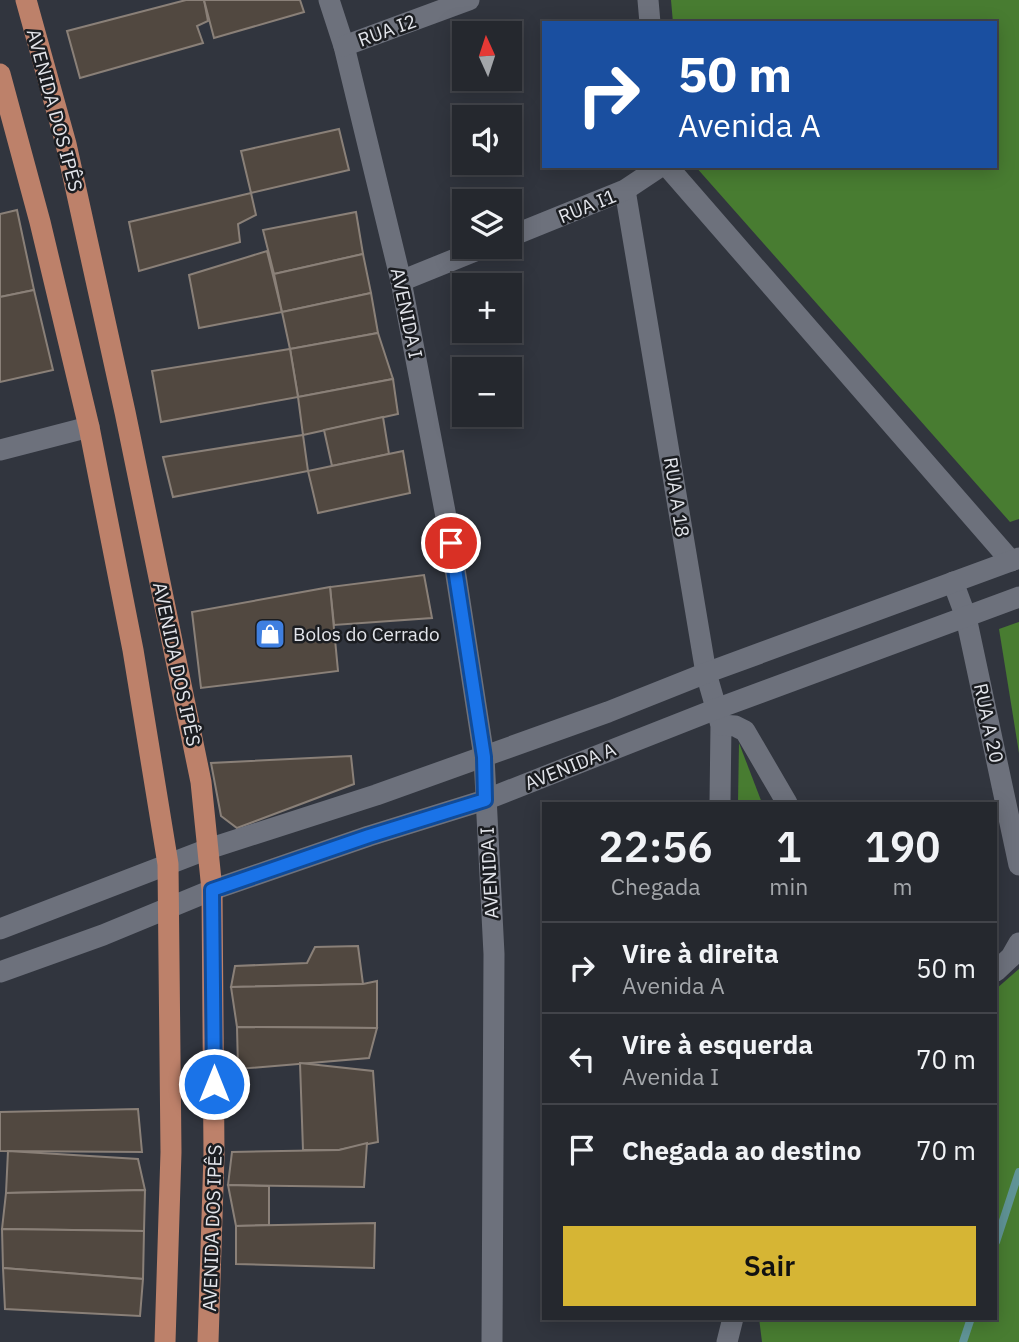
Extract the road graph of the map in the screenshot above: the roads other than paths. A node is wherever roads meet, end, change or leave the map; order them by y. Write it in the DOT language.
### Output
graph roads {
  1 [pos="26,0"];
  2 [pos="329,0"];
  3 [pos="470,0"];
  4 [pos="648,0"];
  5 [pos="650,21"];
  6 [pos="345,46"];
  7 [pos="0,74"];
  8 [pos="658,168"];
  9 [pos="669,168"];
  10 [pos="625,190"];
  11 [pos="522,232"];
  12 [pos="455,259"];
  13 [pos="401,281"];
  14 [pos="89,427"];
  15 [pos="0,450"];
  16 [pos="1015,559"];
  17 [pos="953,582"];
  18 [pos="1019,597"];
  19 [pos="966,617"];
  20 [pos="706,673"];
  21 [pos="718,717"];
  22 [pos="484,757"];
  23 [pos="485,800"];
  24 [pos="720,802"];
  25 [pos="786,802"];
  26 [pos="208,849"];
  27 [pos="168,864"];
  28 [pos="1019,865"];
  29 [pos="212,890"];
  30 [pos="167,907"];
  31 [pos="0,929"];
  32 [pos="1019,943"];
  33 [pos="997,970"];
  34 [pos="0,972"];
  35 [pos="732,1320"];
  36 [pos="165,1342"];
  37 [pos="208,1342"];
  38 [pos="492,1342"];
  39 [pos="727,1342"];
  1 -- 26 [label="main road, AVENIDA DOS IPÊS"];
  2 -- 6 [label="street, AVENIDA I"];
  3 -- 6 [label="street, RUA I2"];
  4 -- 5 [label="street"];
  6 -- 13 [label="street, AVENIDA I"];
  7 -- 14 [label="main road, AVENIDA DOS IPÊS"];
  8 -- 10 [label="street, RUA I1"];
  9 -- 16 [label="street"];
  10 -- 11 [label="street, RUA I1"];
  10 -- 20 [label="street, RUA A 18"];
  12 -- 13 [label="street"];
  13 -- 22 [label="street, AVENIDA I"];
  14 -- 15 [label="street"];
  14 -- 27 [label="main road, AVENIDA DOS IPÊS"];
  16 -- 17 [label="street, AVENIDA A"];
  17 -- 19 [label="street, RUA A 20"];
  17 -- 20 [label="street, AVENIDA A"];
  18 -- 19 [label="street, AVENIDA A"];
  19 -- 21 [label="street, AVENIDA A"];
  19 -- 28 [label="street, RUA A 20"];
  20 -- 21 [label="street, RUA A 18"];
  20 -- 22 [label="street, AVENIDA A"];
  21 -- 23 [label="street, AVENIDA A"];
  21 -- 24 [label="street, RUA A 18"];
  21 -- 25 [label="street"];
  22 -- 23 [label="street, AVENIDA I"];
  22 -- 26 [label="street, AVENIDA A"];
  23 -- 29 [label="street, AVENIDA A"];
  23 -- 38 [label="street, AVENIDA I"];
  26 -- 27 [label="street, AVENIDA A"];
  26 -- 29 [label="main road, AVENIDA DOS IPÊS"];
  27 -- 30 [label="main road, AVENIDA DOS IPÊS"];
  27 -- 31 [label="street, AVENIDA A"];
  29 -- 30 [label="street, AVENIDA A"];
  29 -- 37 [label="main road, AVENIDA DOS IPÊS"];
  30 -- 34 [label="street, AVENIDA A"];
  30 -- 36 [label="main road, AVENIDA DOS IPÊS"];
  32 -- 33 [label="street"];
  35 -- 39 [label="street"];
}
